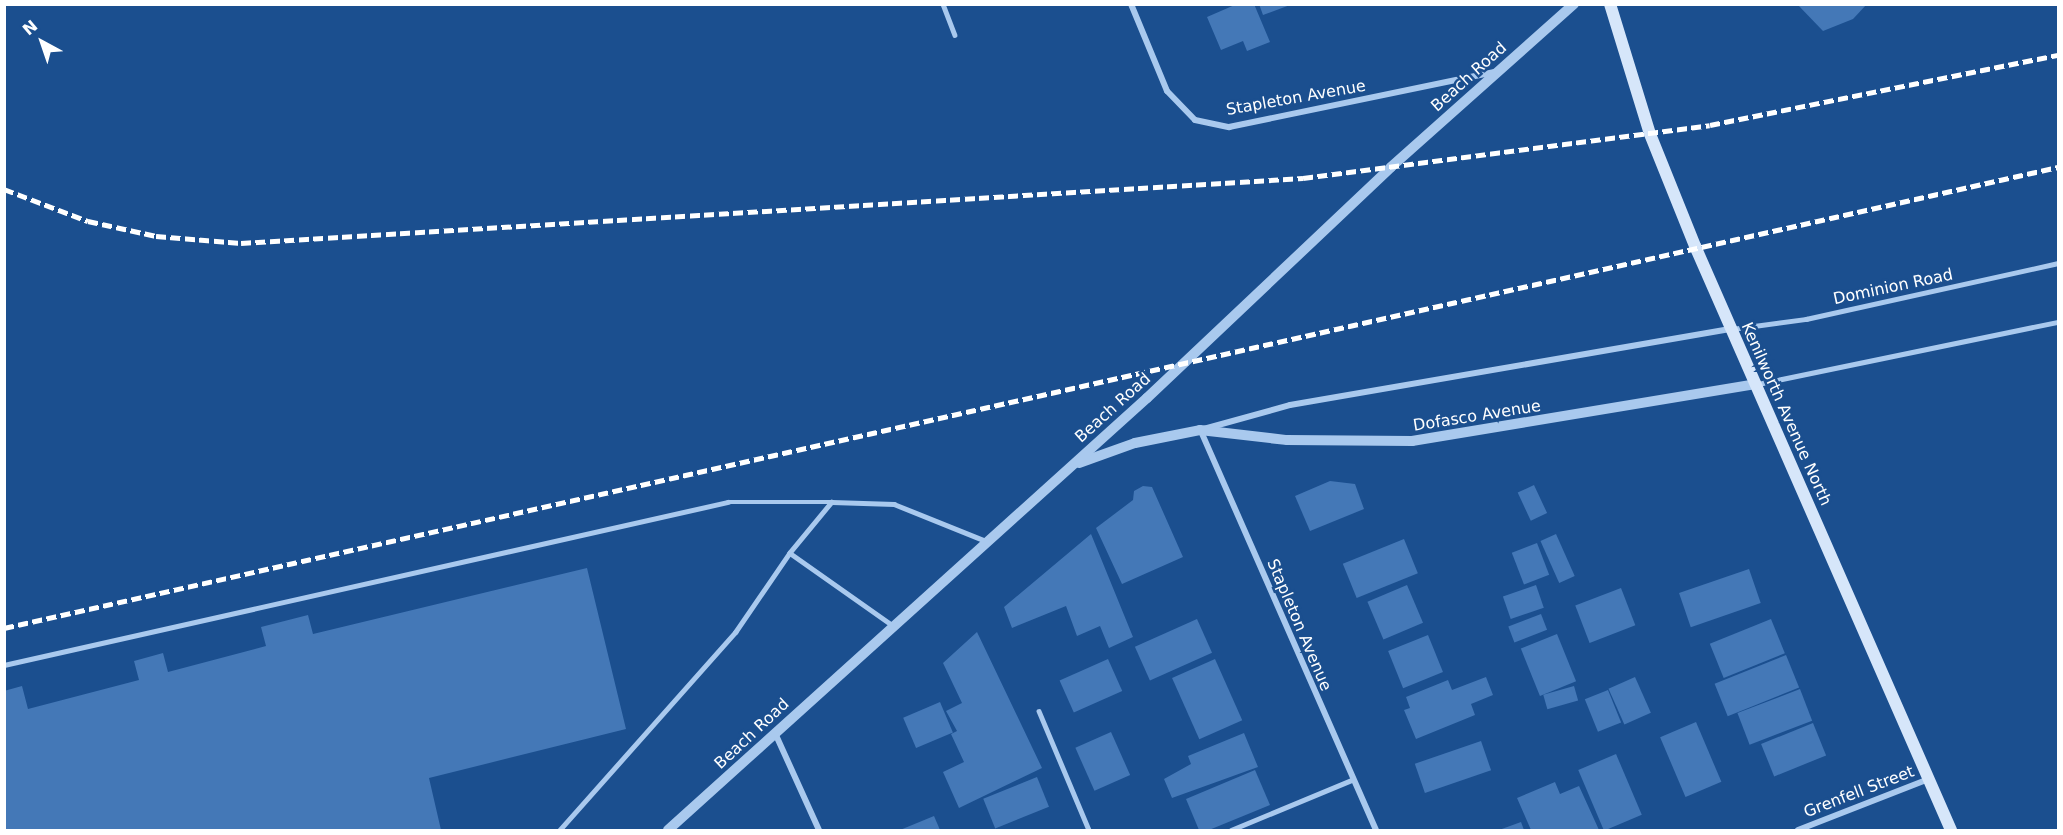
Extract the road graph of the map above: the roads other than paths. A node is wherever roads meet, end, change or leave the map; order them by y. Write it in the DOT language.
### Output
graph roads {
  1 [pos="943,4"];
  2 [pos="1131,4"];
  3 [pos="1574,4"];
  4 [pos="1610,4"];
  5 [pos="955,35"];
  6 [pos="1497,72"];
  7 [pos="2058,263"];
  8 [pos="2058,322"];
  9 [pos="1731,329"];
  10 [pos="1755,384"];
  11 [pos="1200,430"];
  12 [pos="1072,465"];
  13 [pos="832,502"];
  14 [pos="986,542"];
  15 [pos="790,553"];
  16 [pos="892,625"];
  17 [pos="4,665"];
  18 [pos="1039,711"];
  19 [pos="775,733"];
  20 [pos="1930,779"];
  21 [pos="1352,780"];
  22 [pos="560,831"];
  23 [pos="668,831"];
  24 [pos="819,831"];
  25 [pos="1089,831"];
  26 [pos="1231,831"];
  27 [pos="1376,831"];
  28 [pos="1798,831"];
  29 [pos="1950,831"];
  1 -- 5 [label="lane"];
  2 -- 6 [label="street, Stapleton Avenue"];
  3 -- 6 [label="street, Beach Road"];
  4 -- 9 [label="main road, Kenilworth Avenue North"];
  6 -- 12 [label="street, Beach Road"];
  7 -- 9 [label="lane, Dominion Road"];
  8 -- 10 [label="lane"];
  9 -- 10 [label="main road, Kenilworth Avenue North"];
  9 -- 11 [label="street, Dofasco Avenue"];
  10 -- 11 [label="street, Dofasco Avenue"];
  10 -- 20 [label="main road, Kenilworth Avenue North"];
  11 -- 12 [label="street, Dofasco Avenue"];
  11 -- 21 [label="street, Stapleton Avenue"];
  12 -- 14 [label="street, Beach Road"];
  13 -- 14 [label="lane"];
  13 -- 15 [label="lane"];
  13 -- 17 [label="lane"];
  14 -- 16 [label="street, Beach Road"];
  15 -- 16 [label="lane"];
  15 -- 22 [label="lane"];
  16 -- 19 [label="street, Beach Road"];
  18 -- 25 [label="lane"];
  19 -- 23 [label="street, Beach Road"];
  19 -- 24 [label="street"];
  20 -- 28 [label="street, Grenfell Street"];
  20 -- 29 [label="main road, Kenilworth Avenue North"];
  21 -- 26 [label="lane"];
  21 -- 27 [label="street, Stapleton Avenue"];
}
